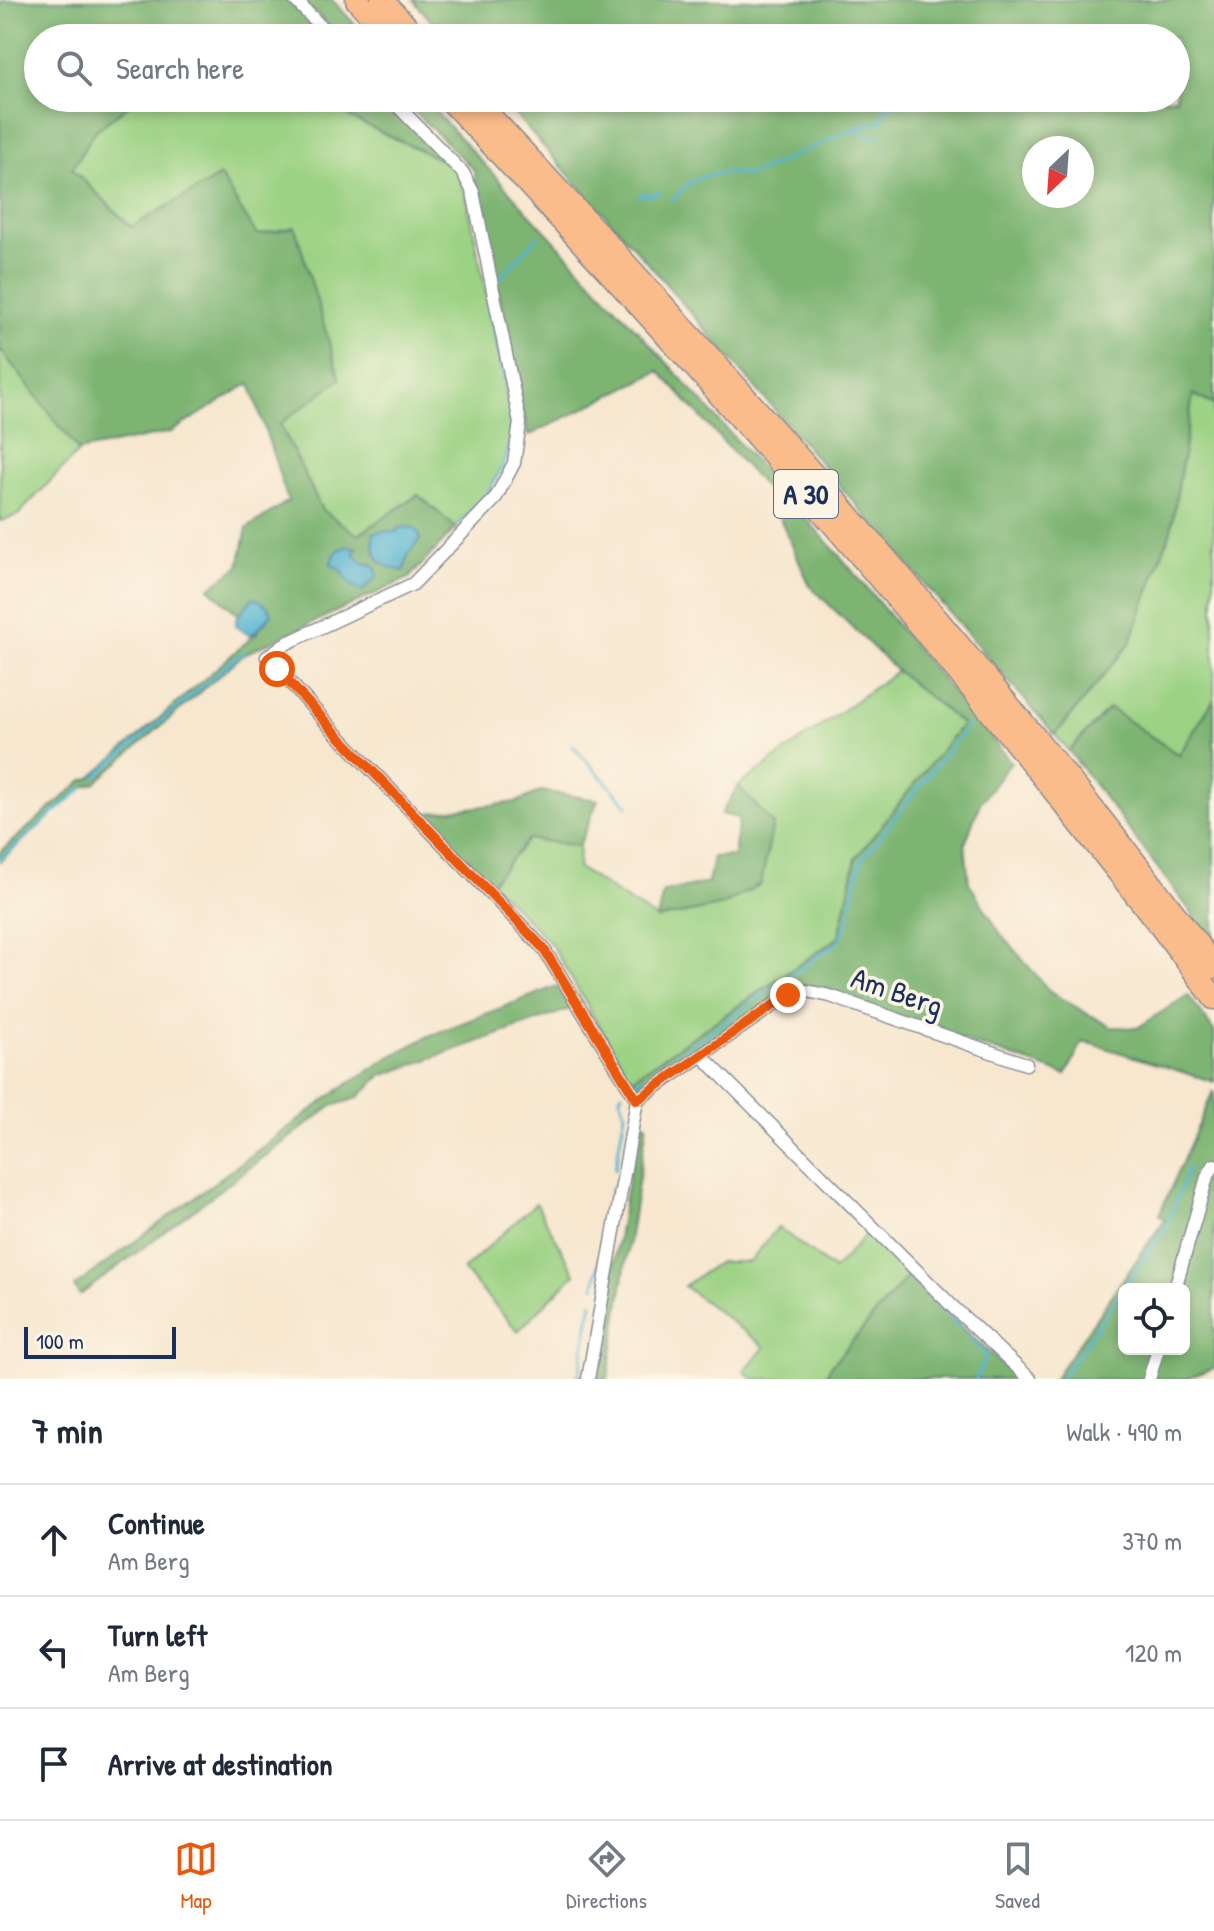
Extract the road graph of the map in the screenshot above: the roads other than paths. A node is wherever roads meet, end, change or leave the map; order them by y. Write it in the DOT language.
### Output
graph roads {
  1 [pos="295,0"];
  2 [pos="357,0"];
  3 [pos="382,0"];
  4 [pos="318,24"];
  5 [pos="379,24"];
  6 [pos="404,24"];
  7 [pos="404,112"];
  8 [pos="461,112"];
  9 [pos="486,112"];
  10 [pos="1214,967"];
  11 [pos="1214,998"];
  12 [pos="701,1055"];
  13 [pos="1026,1064"];
  14 [pos="637,1100"];
  15 [pos="1214,1165"];
  16 [pos="1177,1283"];
  17 [pos="1156,1355"];
  18 [pos="588,1379"];
  19 [pos="1030,1379"];
  20 [pos="1149,1379"];
  1 -- 4 [label="street"];
  2 -- 5 [label="highway"];
  3 -- 6 [label="highway"];
  7 -- 14 [label="street"];
  8 -- 11 [label="highway, A 30"];
  9 -- 10 [label="highway, A 30"];
  12 -- 13 [label="street, Am Berg"];
  12 -- 14 [label="street, Am Berg"];
  12 -- 19 [label="street"];
  14 -- 18 [label="street"];
  15 -- 16 [label="street"];
  17 -- 20 [label="street"];
}
